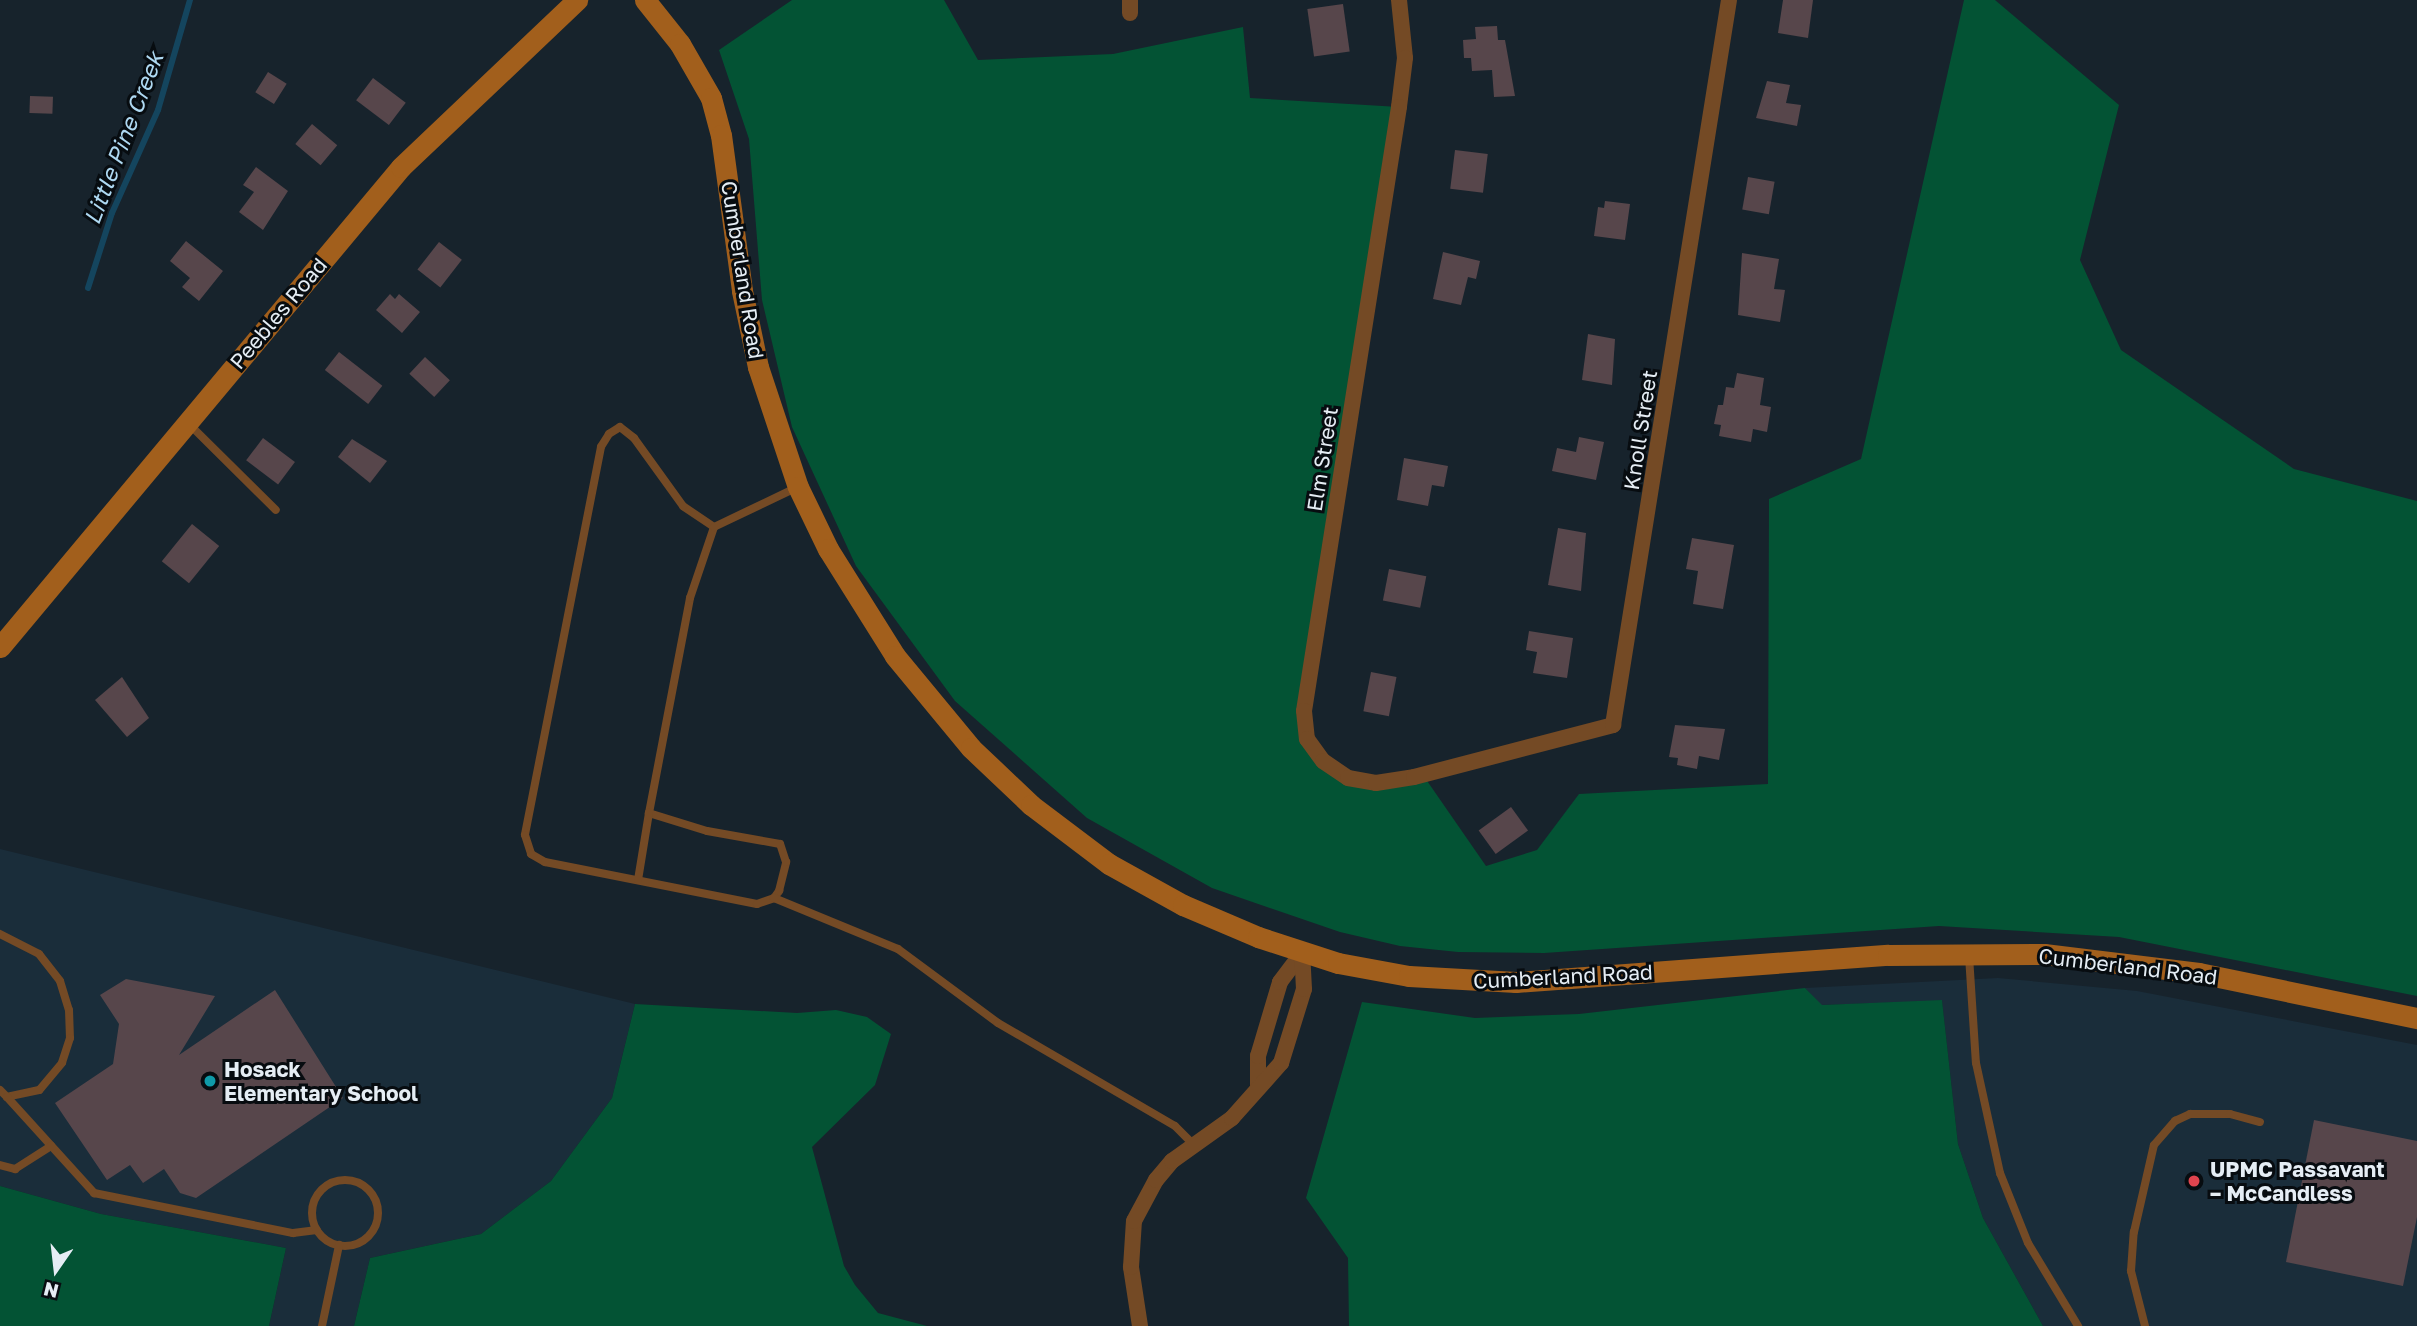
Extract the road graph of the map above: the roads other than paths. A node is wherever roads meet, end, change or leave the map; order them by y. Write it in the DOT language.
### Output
graph roads {
  1 [pos="577,0"];
  2 [pos="645,0"];
  3 [pos="1399,0"];
  4 [pos="1729,0"];
  5 [pos="187,422"];
  6 [pos="798,487"];
  7 [pos="276,510"];
  8 [pos="714,527"];
  9 [pos="0,646"];
  10 [pos="1476,761"];
  11 [pos="649,813"];
  12 [pos="638,880"];
  13 [pos="774,898"];
  14 [pos="0,934"];
  15 [pos="1969,952"];
  16 [pos="1302,953"];
  17 [pos="2417,1018"];
  18 [pos="1258,1085"];
  19 [pos="0,1090"];
  20 [pos="7,1097"];
  21 [pos="2260,1122"];
  22 [pos="1194,1144"];
  23 [pos="51,1146"];
  24 [pos="0,1165"];
  25 [pos="317,1230"];
  26 [pos="339,1245"];
  27 [pos="322,1326"];
  28 [pos="1140,1326"];
  29 [pos="2078,1326"];
  30 [pos="2145,1326"];
  1 -- 5 [label="street, Peebles Road"];
  2 -- 6 [label="street, Cumberland Road"];
  3 -- 10 [label="street, Elm Street"];
  4 -- 10 [label="street, Knoll Street"];
  5 -- 7 [label="lane"];
  5 -- 9 [label="street, Peebles Road"];
  6 -- 8 [label="lane"];
  6 -- 16 [label="street, Cumberland Road"];
  8 -- 11 [label="lane"];
  8 -- 12 [label="lane"];
  11 -- 12 [label="lane"];
  11 -- 13 [label="lane"];
  12 -- 13 [label="lane"];
  13 -- 22 [label="lane"];
  14 -- 20 [label="lane"];
  15 -- 16 [label="street, Cumberland Road"];
  15 -- 17 [label="street, Cumberland Road"];
  15 -- 29 [label="lane"];
  16 -- 18 [label="street"];
  16 -- 18 [label="street"];
  18 -- 22 [label="street"];
  19 -- 20 [label="lane"];
  20 -- 23 [label="lane"];
  21 -- 30 [label="lane"];
  22 -- 28 [label="street"];
  23 -- 24 [label="lane"];
  23 -- 25 [label="lane"];
  25 -- 26 [label="lane"];
  25 -- 26 [label="lane"];
  26 -- 27 [label="lane"];
}
